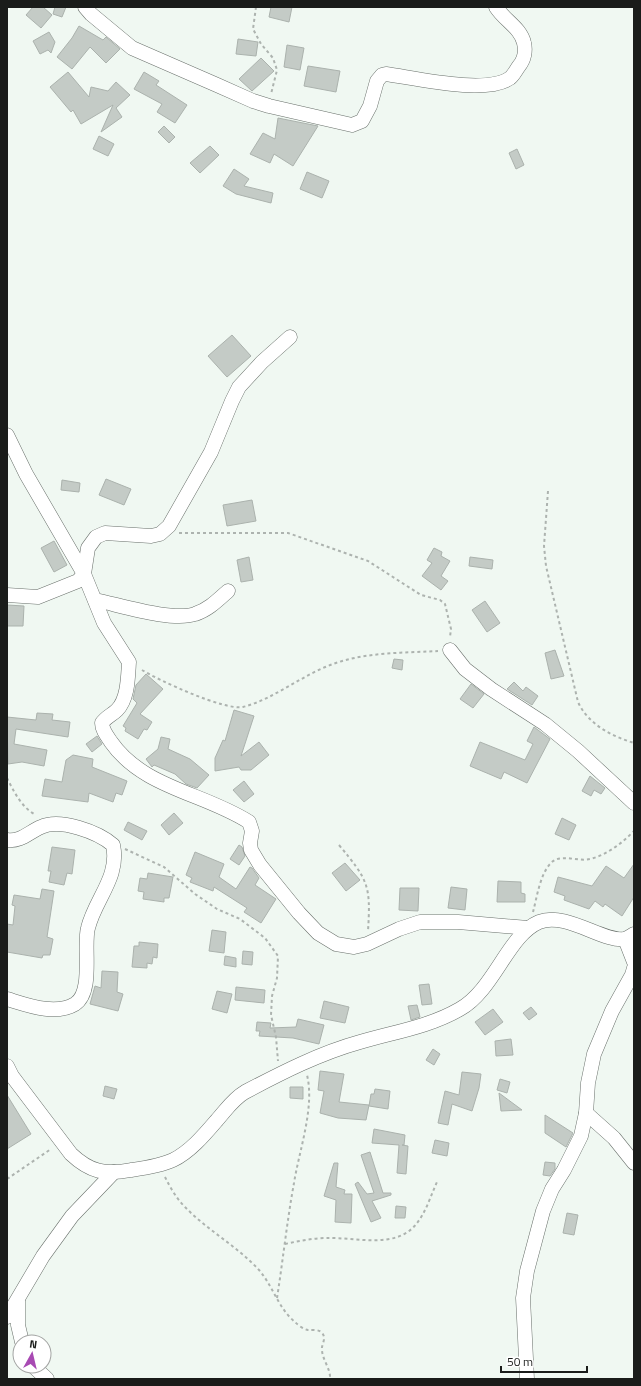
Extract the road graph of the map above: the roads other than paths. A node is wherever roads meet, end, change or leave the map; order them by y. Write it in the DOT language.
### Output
graph roads {
  1 [pos="85,7"];
  2 [pos="496,7"];
  3 [pos="290,337"];
  4 [pos="7,435"];
  5 [pos="84,574"];
  6 [pos="228,591"];
  7 [pos="7,595"];
  8 [pos="95,600"];
  9 [pos="450,650"];
  10 [pos="634,804"];
  11 [pos="7,840"];
  12 [pos="528,928"];
  13 [pos="630,936"];
  14 [pos="634,962"];
  15 [pos="634,968"];
  16 [pos="7,998"];
  17 [pos="7,1066"];
  18 [pos="586,1113"];
  19 [pos="634,1163"];
  20 [pos="114,1172"];
  21 [pos="18,1299"];
  22 [pos="7,1317"];
  23 [pos="20,1334"];
  24 [pos="527,1379"];
  1 -- 2 [label="street"];
  3 -- 5 [label="street"];
  4 -- 5 [label="street"];
  5 -- 7 [label="street"];
  5 -- 8 [label="street"];
  6 -- 8 [label="street"];
  8 -- 12 [label="street"];
  9 -- 10 [label="street"];
  11 -- 16 [label="street"];
  12 -- 13 [label="street"];
  12 -- 20 [label="street"];
  13 -- 14 [label="street"];
  15 -- 18 [label="street"];
  17 -- 20 [label="street"];
  18 -- 19 [label="street"];
  18 -- 24 [label="street"];
  20 -- 21 [label="street"];
  21 -- 22 [label="street"];
  21 -- 23 [label="street"];
}
